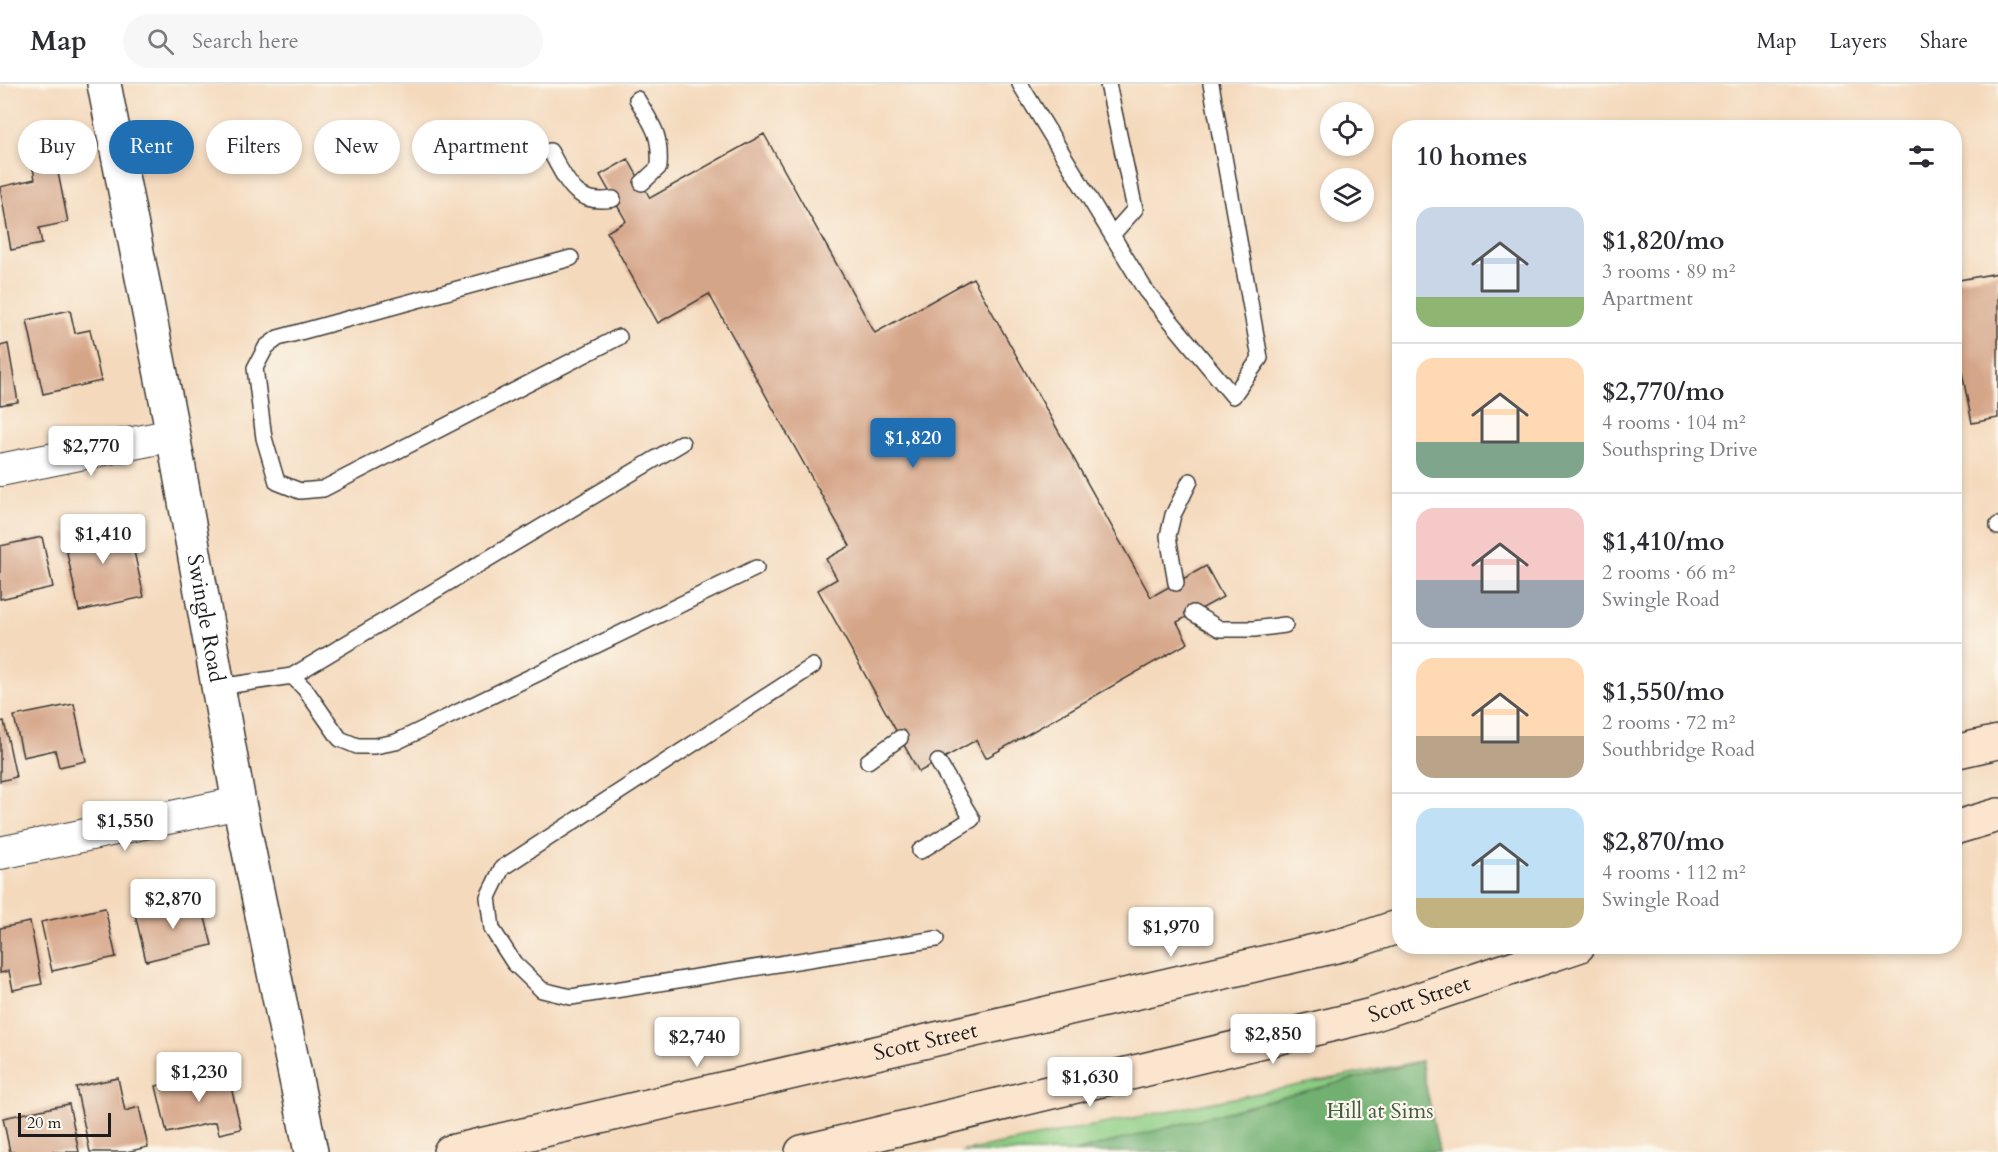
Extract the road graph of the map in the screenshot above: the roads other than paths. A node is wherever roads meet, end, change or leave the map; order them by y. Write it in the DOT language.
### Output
graph roads {
  1 [pos="104,84"];
  2 [pos="1020,84"];
  3 [pos="1108,84"];
  4 [pos="1211,84"];
  5 [pos="637,99"];
  6 [pos="550,151"];
  7 [pos="642,183"];
  8 [pos="613,199"];
  9 [pos="1112,235"];
  10 [pos="571,258"];
  11 [pos="619,337"];
  12 [pos="173,435"];
  13 [pos="682,443"];
  14 [pos="0,470"];
  15 [pos="1190,481"];
  16 [pos="756,568"];
  17 [pos="1176,583"];
  18 [pos="1193,613"];
  19 [pos="1285,625"];
  20 [pos="813,666"];
  21 [pos="292,676"];
  22 [pos="219,687"];
  23 [pos="900,738"];
  24 [pos="1998,742"];
  25 [pos="1962,750"];
  26 [pos="868,761"];
  27 [pos="938,762"];
  28 [pos="239,803"];
  29 [pos="1998,815"];
  30 [pos="1962,826"];
  31 [pos="920,851"];
  32 [pos="0,853"];
  33 [pos="1392,929"];
  34 [pos="936,939"];
  35 [pos="1554,954"];
  36 [pos="311,1152"];
  37 [pos="450,1152"];
  38 [pos="802,1152"];
  1 -- 12 [label="street, Swingle Road"];
  2 -- 9 [label="lane"];
  3 -- 9 [label="lane"];
  4 -- 9 [label="lane"];
  5 -- 7 [label="lane"];
  6 -- 8 [label="lane"];
  10 -- 11 [label="lane"];
  12 -- 14 [label="street"];
  12 -- 22 [label="street, Swingle Road"];
  13 -- 21 [label="lane"];
  15 -- 17 [label="lane"];
  16 -- 21 [label="lane"];
  18 -- 19 [label="lane"];
  20 -- 34 [label="lane"];
  21 -- 22 [label="lane"];
  22 -- 28 [label="street, Swingle Road"];
  23 -- 26 [label="lane"];
  24 -- 25 [label="main road"];
  27 -- 31 [label="lane"];
  28 -- 32 [label="street"];
  28 -- 36 [label="street, Swingle Road"];
  29 -- 30 [label="main road"];
  33 -- 37 [label="main road, Scott Street"];
  35 -- 38 [label="main road, Scott Street"];
}
